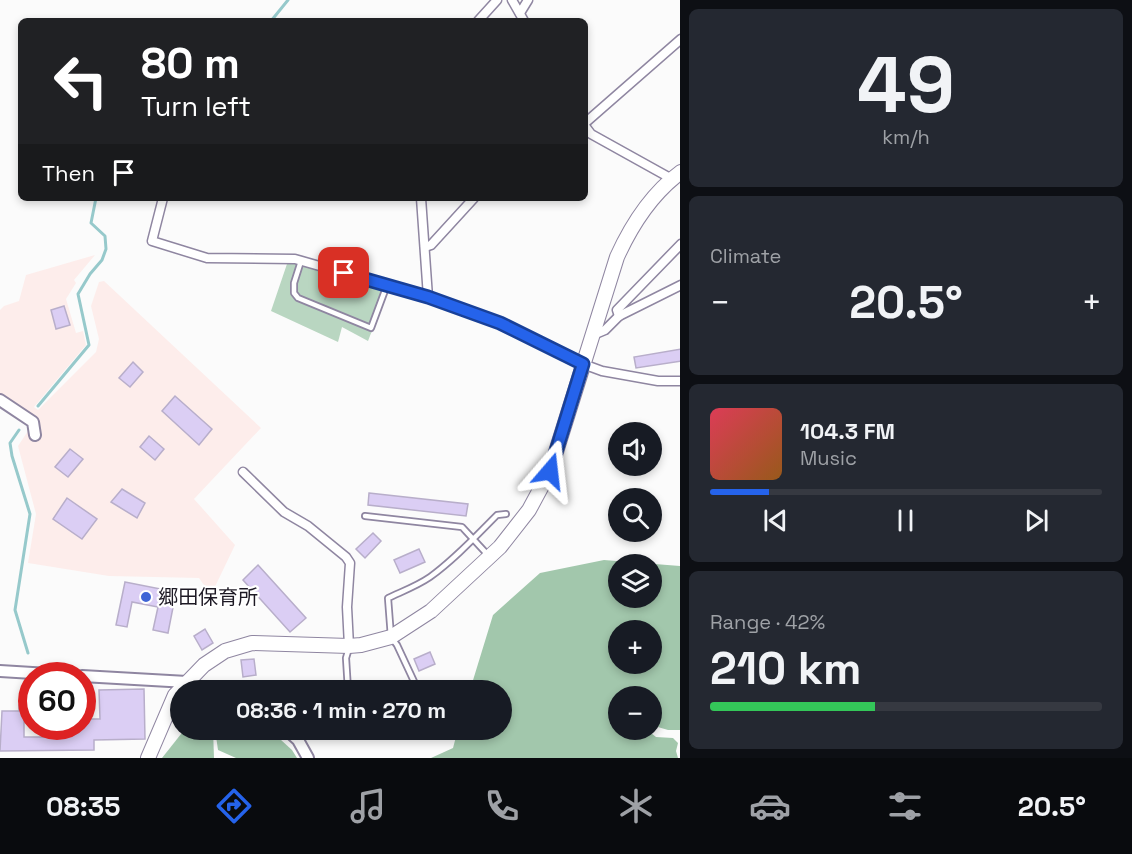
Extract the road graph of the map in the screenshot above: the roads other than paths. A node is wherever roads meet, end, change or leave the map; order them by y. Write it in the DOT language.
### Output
graph roads {
  1 [pos="497,0"];
  2 [pos="512,0"];
  3 [pos="528,0"];
  4 [pos="522,17"];
  5 [pos="481,18"];
  6 [pos="680,40"];
  7 [pos="588,121"];
  8 [pos="588,129"];
  9 [pos="676,175"];
  10 [pos="162,201"];
  11 [pos="421,201"];
  12 [pos="471,201"];
  13 [pos="680,245"];
  14 [pos="425,247"];
  15 [pos="301,261"];
  16 [pos="387,285"];
  17 [pos="680,286"];
  18 [pos="428,297"];
  19 [pos="619,316"];
  20 [pos="593,335"];
  21 [pos="583,364"];
  22 [pos="680,381"];
  23 [pos="0,400"];
  24 [pos="35,435"];
  25 [pos="243,472"];
  26 [pos="506,514"];
  27 [pos="365,516"];
  28 [pos="473,539"];
  29 [pos="489,556"];
  30 [pos="391,637"];
  31 [pos="349,646"];
  32 [pos="0,671"];
  33 [pos="18,672"];
  34 [pos="96,677"];
  35 [pos="189,680"];
  36 [pos="347,680"];
  37 [pos="413,680"];
  38 [pos="170,681"];
  39 [pos="170,707"];
  40 [pos="298,740"];
  41 [pos="148,758"];
  42 [pos="308,758"];
  1 -- 5 [label="street"];
  2 -- 4 [label="street"];
  3 -- 4 [label="street"];
  6 -- 7 [label="street"];
  8 -- 9 [label="street"];
  9 -- 20 [label="main road"];
  10 -- 15 [label="street"];
  11 -- 14 [label="street"];
  12 -- 14 [label="street"];
  13 -- 19 [label="street"];
  14 -- 18 [label="street"];
  15 -- 16 [label="street"];
  15 -- 16 [label="lane"];
  16 -- 18 [label="street"];
  17 -- 19 [label="street"];
  18 -- 21 [label="street"];
  19 -- 20 [label="street"];
  20 -- 21 [label="main road"];
  21 -- 22 [label="street"];
  21 -- 29 [label="main road"];
  23 -- 24 [label="street"];
  25 -- 31 [label="street"];
  26 -- 28 [label="lane"];
  27 -- 28 [label="lane"];
  28 -- 29 [label="lane"];
  28 -- 30 [label="lane"];
  29 -- 30 [label="main road"];
  30 -- 31 [label="main road"];
  30 -- 37 [label="lane"];
  31 -- 35 [label="main road"];
  31 -- 36 [label="lane"];
  32 -- 33 [label="street"];
  34 -- 38 [label="street"];
  39 -- 41 [label="main road"];
  40 -- 42 [label="street"];
}
